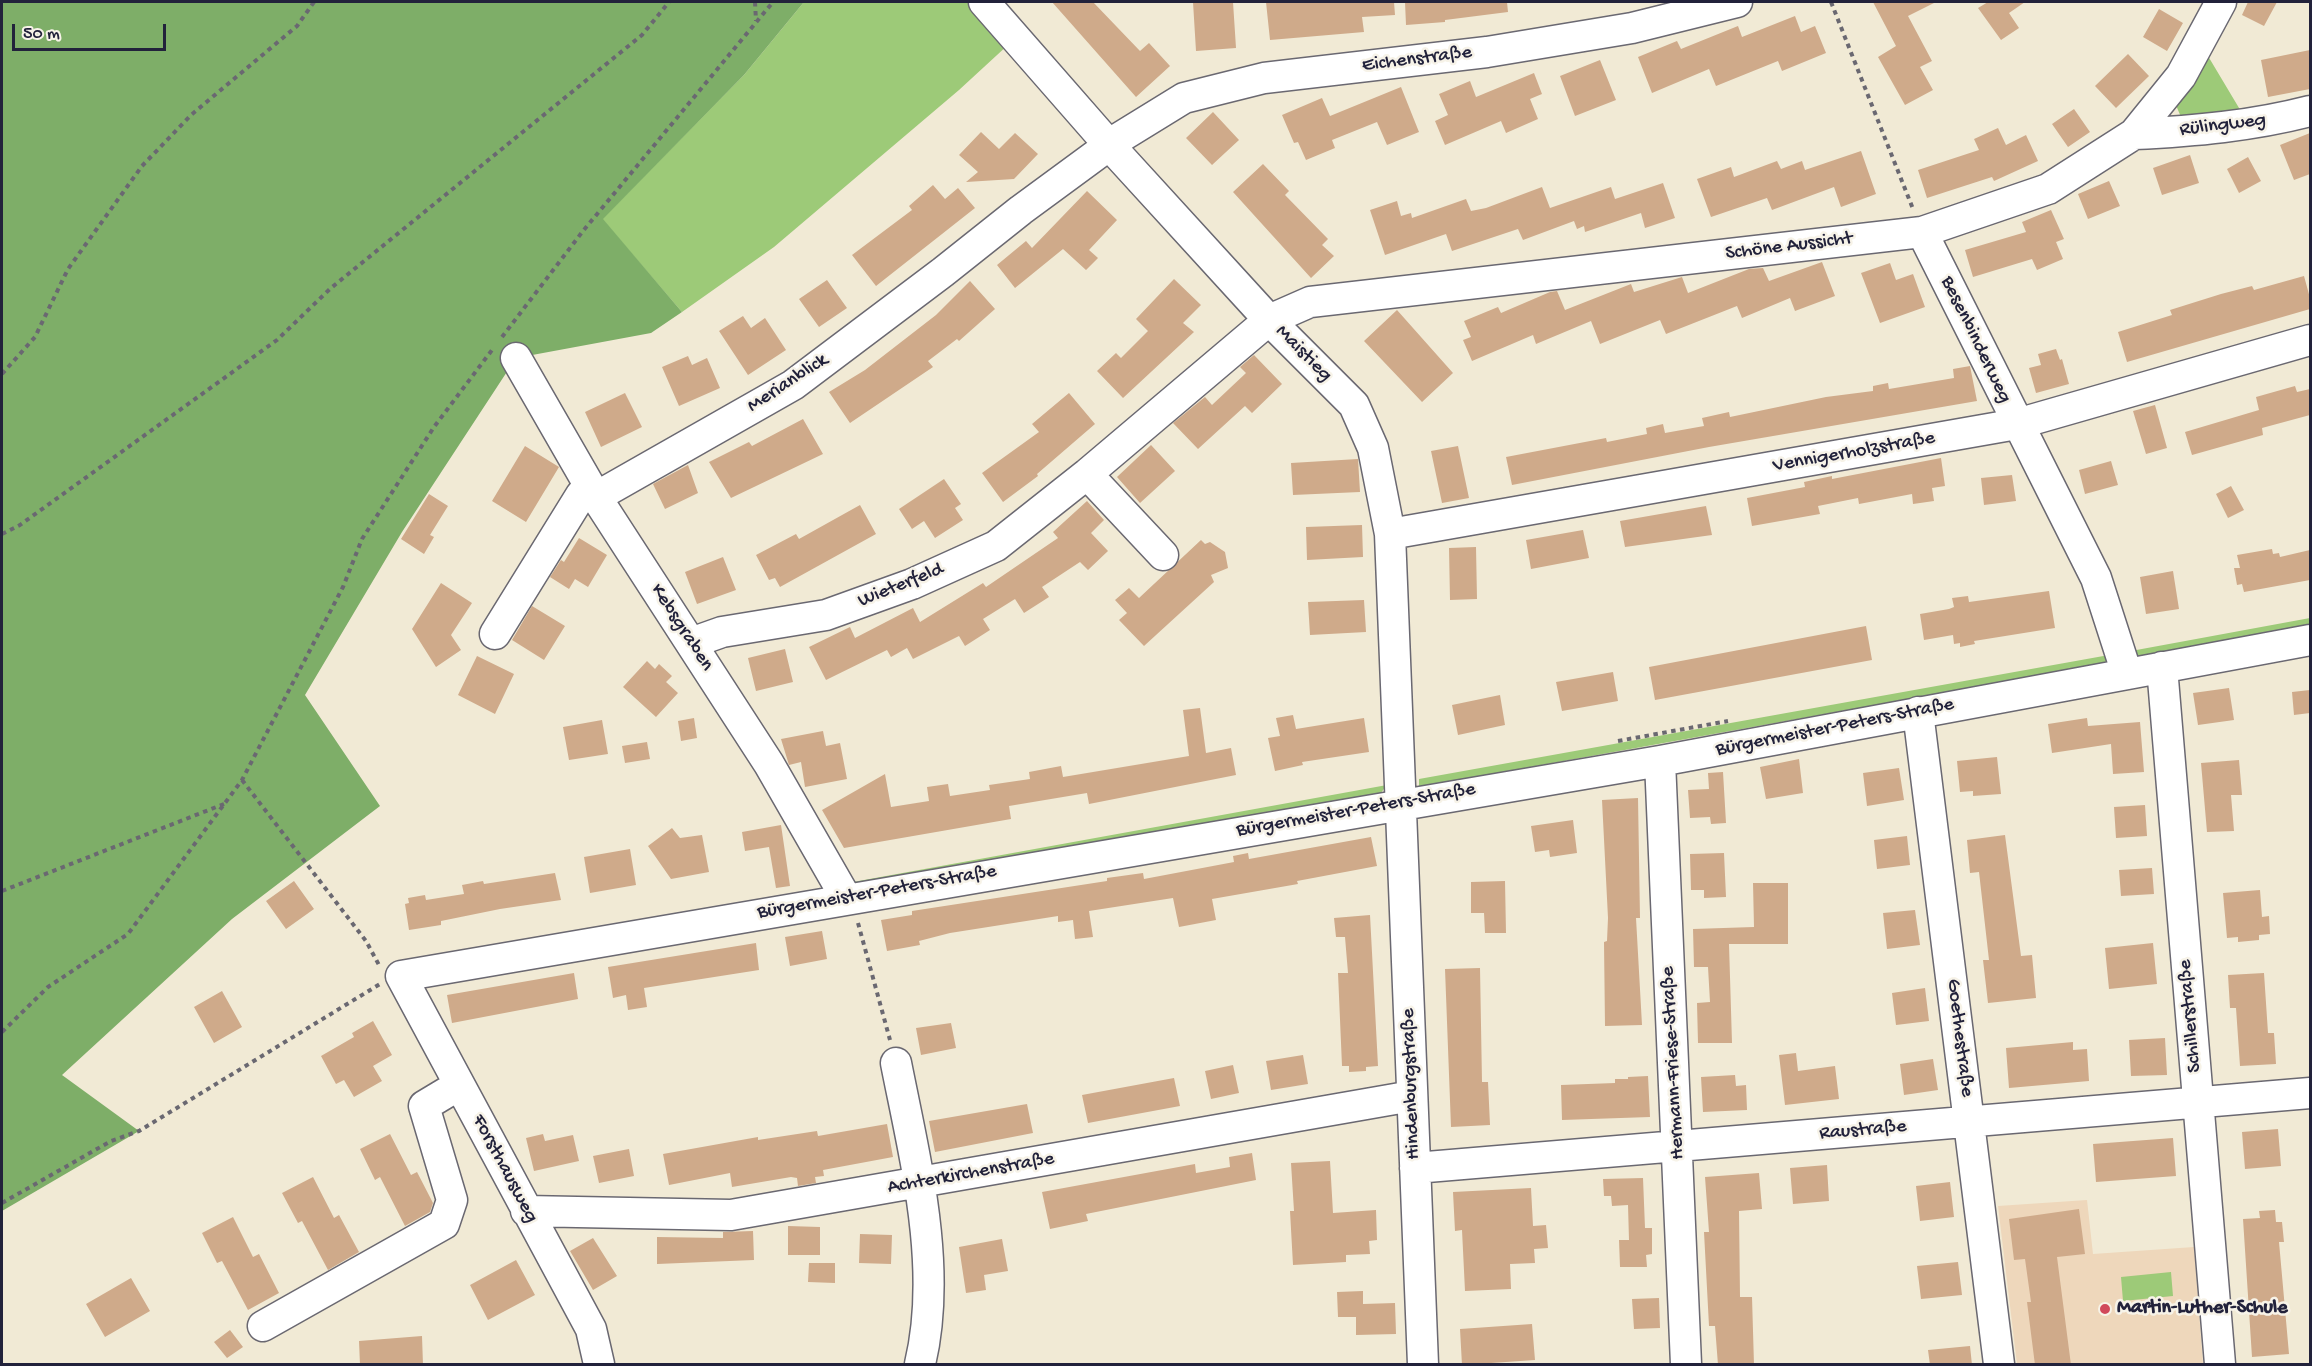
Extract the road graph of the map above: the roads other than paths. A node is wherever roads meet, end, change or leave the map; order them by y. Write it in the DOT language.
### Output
graph roads {
  1 [pos="1737,2"];
  2 [pos="2221,2"];
  3 [pos="990,4"];
  4 [pos="2310,111"];
  5 [pos="2134,134"];
  6 [pos="1110,146"];
  7 [pos="1922,232"];
  8 [pos="1269,320"];
  9 [pos="2310,340"];
  10 [pos="503,348"];
  11 [pos="2017,424"];
  12 [pos="1087,474"];
  13 [pos="596,497"];
  14 [pos="1390,534"];
  15 [pos="1163,555"];
  16 [pos="495,634"];
  17 [pos="2310,640"];
  18 [pos="691,643"];
  19 [pos="2162,667"];
  20 [pos="2127,674"];
  21 [pos="1918,712"];
  22 [pos="1660,761"];
  23 [pos="1403,803"];
  24 [pos="846,898"];
  25 [pos="394,979"];
  26 [pos="896,1063"];
  27 [pos="459,1085"];
  28 [pos="2310,1094"];
  29 [pos="1412,1096"];
  30 [pos="2198,1102"];
  31 [pos="1969,1122"];
  32 [pos="1678,1147"];
  33 [pos="1415,1168"];
  34 [pos="920,1184"];
  35 [pos="526,1211"];
  36 [pos="263,1326"];
  37 [pos="599,1365"];
  38 [pos="920,1365"];
  39 [pos="1423,1365"];
  40 [pos="1686,1365"];
  41 [pos="2000,1365"];
  42 [pos="2220,1365"];
  1 -- 6 [label="street, Eichenstraße"];
  2 -- 5 [label="street, Schöne Aussicht"];
  3 -- 6 [label="street, Maistieg"];
  4 -- 5 [label="street, Rülingweg"];
  5 -- 7 [label="street, Schöne Aussicht"];
  6 -- 8 [label="street, Maistieg"];
  6 -- 13 [label="street, Merianblick"];
  7 -- 8 [label="street, Schöne Aussicht"];
  7 -- 11 [label="street, Besenbinderweg"];
  8 -- 12 [label="street, Wieterfeld"];
  8 -- 14 [label="street, Maistieg"];
  9 -- 11 [label="street, Vennigerholzstraße"];
  10 -- 13 [label="street, Kebsgraben"];
  11 -- 14 [label="street, Vennigerholzstraße"];
  11 -- 20 [label="street, Besenbinderweg"];
  12 -- 15 [label="street"];
  12 -- 18 [label="street, Wieterfeld"];
  13 -- 16 [label="street, Merianblick"];
  13 -- 18 [label="street, Kebsgraben"];
  14 -- 23 [label="street, Maistieg"];
  17 -- 19 [label="street, Bürgermeister-Peters-Straße"];
  18 -- 24 [label="street, Kebsgraben"];
  19 -- 20 [label="street, Bürgermeister-Peters-Straße"];
  19 -- 30 [label="street, Schillerstraße"];
  20 -- 21 [label="street, Bürgermeister-Peters-Straße"];
  21 -- 22 [label="street, Bürgermeister-Peters-Straße"];
  21 -- 31 [label="street, Goethestraße"];
  22 -- 23 [label="street, Bürgermeister-Peters-Straße"];
  22 -- 32 [label="street, Hermann-Friese-Straße"];
  23 -- 24 [label="street, Bürgermeister-Peters-Straße"];
  23 -- 29 [label="street, Hindenburgstraße"];
  24 -- 25 [label="street, Bürgermeister-Peters-Straße"];
  25 -- 27 [label="street, Forsthausweg"];
  26 -- 34 [label="street"];
  27 -- 35 [label="street, Forsthausweg"];
  27 -- 36 [label="street"];
  28 -- 30 [label="street, Raustraße"];
  29 -- 33 [label="street, Hindenburgstraße"];
  29 -- 34 [label="street, Achterkirchenstraße"];
  30 -- 31 [label="street, Raustraße"];
  30 -- 42 [label="street, Schillerstraße"];
  31 -- 32 [label="street, Raustraße"];
  31 -- 41 [label="street, Goethestraße"];
  32 -- 33 [label="street, Raustraße"];
  32 -- 40 [label="street, Hermann-Friese-Straße"];
  33 -- 39 [label="street, Hindenburgstraße"];
  34 -- 35 [label="street, Achterkirchenstraße"];
  34 -- 38 [label="street"];
  35 -- 37 [label="street, Forsthausweg"];
}
